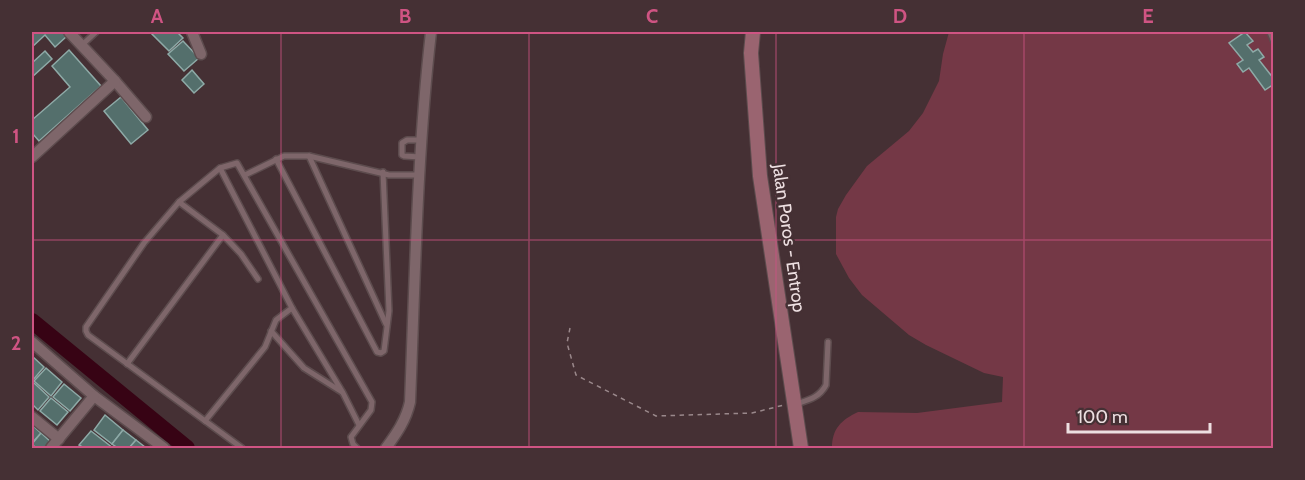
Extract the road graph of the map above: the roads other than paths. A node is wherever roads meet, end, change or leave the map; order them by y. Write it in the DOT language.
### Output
graph roads {
  1 [pos="69,32"];
  2 [pos="96,32"];
  3 [pos="192,32"];
  4 [pos="430,32"];
  5 [pos="753,32"];
  6 [pos="1270,32"];
  7 [pos="1274,42"];
  8 [pos="82,45"];
  9 [pos="201,54"];
  10 [pos="115,81"];
  11 [pos="146,117"];
  12 [pos="421,140"];
  13 [pos="309,156"];
  14 [pos="32,157"];
  15 [pos="420,157"];
  16 [pos="276,159"];
  17 [pos="220,168"];
  18 [pos="383,172"];
  19 [pos="245,175"];
  20 [pos="420,175"];
  21 [pos="178,202"];
  22 [pos="223,235"];
  23 [pos="258,279"];
  24 [pos="292,308"];
  25 [pos="387,325"];
  26 [pos="271,331"];
  27 [pos="32,342"];
  28 [pos="828,342"];
  29 [pos="127,364"];
  30 [pos="343,393"];
  31 [pos="94,396"];
  32 [pos="794,404"];
  33 [pos="32,417"];
  34 [pos="205,421"];
  35 [pos="359,425"];
  36 [pos="59,439"];
  37 [pos="352,440"];
  38 [pos="51,448"];
  39 [pos="164,448"];
  40 [pos="242,448"];
  41 [pos="346,448"];
  42 [pos="357,448"];
  43 [pos="386,448"];
  44 [pos="801,448"];
  1 -- 8 [label="street"];
  2 -- 8 [label="lane"];
  3 -- 9 [label="street"];
  4 -- 12 [label="street"];
  5 -- 32 [label="main road, Jalan Poros - Entrop"];
  6 -- 7 [label="lane"];
  8 -- 10 [label="street"];
  10 -- 11 [label="street"];
  10 -- 14 [label="street"];
  12 -- 15 [label="street"];
  12 -- 15 [label="lane"];
  13 -- 16 [label="lane"];
  13 -- 18 [label="lane"];
  13 -- 25 [label="lane"];
  15 -- 20 [label="street"];
  16 -- 19 [label="lane"];
  16 -- 25 [label="lane"];
  17 -- 19 [label="lane"];
  17 -- 21 [label="lane"];
  17 -- 24 [label="lane"];
  18 -- 20 [label="lane"];
  18 -- 25 [label="lane"];
  19 -- 35 [label="lane"];
  20 -- 43 [label="street"];
  21 -- 22 [label="lane"];
  21 -- 29 [label="lane"];
  22 -- 23 [label="lane"];
  22 -- 29 [label="lane"];
  24 -- 26 [label="lane"];
  24 -- 30 [label="lane"];
  26 -- 30 [label="lane"];
  26 -- 34 [label="lane"];
  27 -- 31 [label="street"];
  28 -- 32 [label="lane"];
  29 -- 34 [label="lane"];
  30 -- 35 [label="lane"];
  31 -- 36 [label="street"];
  31 -- 39 [label="street"];
  32 -- 44 [label="main road, Jalan Poros - Entrop"];
  33 -- 36 [label="street"];
  34 -- 40 [label="lane"];
  35 -- 37 [label="lane"];
  36 -- 38 [label="street"];
  37 -- 41 [label="lane"];
  37 -- 42 [label="lane"];
}
